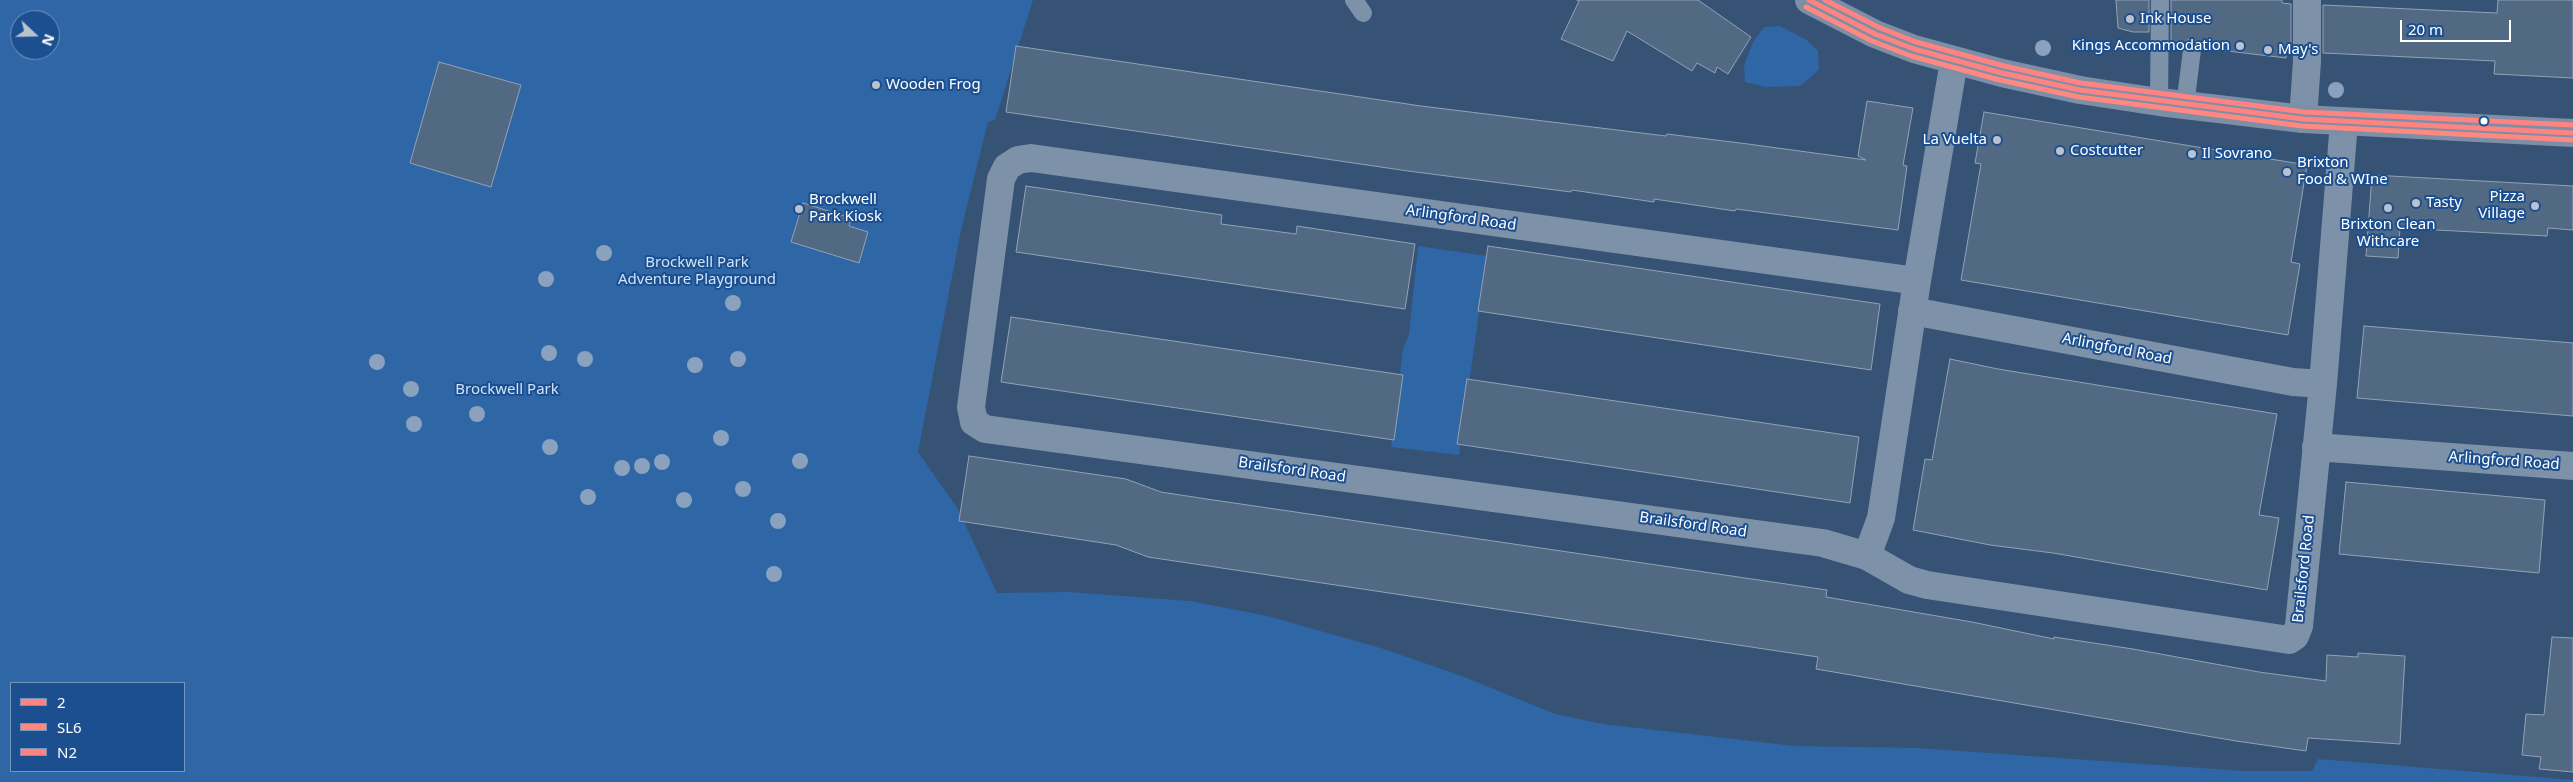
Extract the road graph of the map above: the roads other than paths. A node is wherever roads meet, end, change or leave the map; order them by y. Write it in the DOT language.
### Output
graph roads {
  1 [pos="1809,0"];
  2 [pos="2160,0"];
  3 [pos="2307,0"];
  4 [pos="2192,50"];
  5 [pos="1954,61"];
  6 [pos="2172,104"];
  7 [pos="2303,120"];
  8 [pos="2344,122"];
  9 [pos="2573,133"];
  10 [pos="1007,167"];
  11 [pos="1917,281"];
  12 [pos="1912,311"];
  13 [pos="2323,384"];
  14 [pos="2316,447"];
  15 [pos="2573,466"];
  16 [pos="1867,556"];
  1 -- 5 [label="main road"];
  2 -- 6 [label="lane"];
  3 -- 7 [label="street"];
  4 -- 6 [label="lane"];
  5 -- 6 [label="main road"];
  5 -- 11 [label="street"];
  6 -- 7 [label="main road"];
  7 -- 8 [label="main road"];
  8 -- 9 [label="main road"];
  8 -- 13 [label="street, Brailsford Road"];
  10 -- 11 [label="street, Arlingford Road"];
  10 -- 16 [label="street, Brailsford Road"];
  11 -- 12 [label="street"];
  12 -- 13 [label="street, Arlingford Road"];
  12 -- 16 [label="street"];
  13 -- 14 [label="street, Brailsford Road"];
  14 -- 15 [label="street, Arlingford Road"];
  14 -- 16 [label="street, Brailsford Road"];
}
